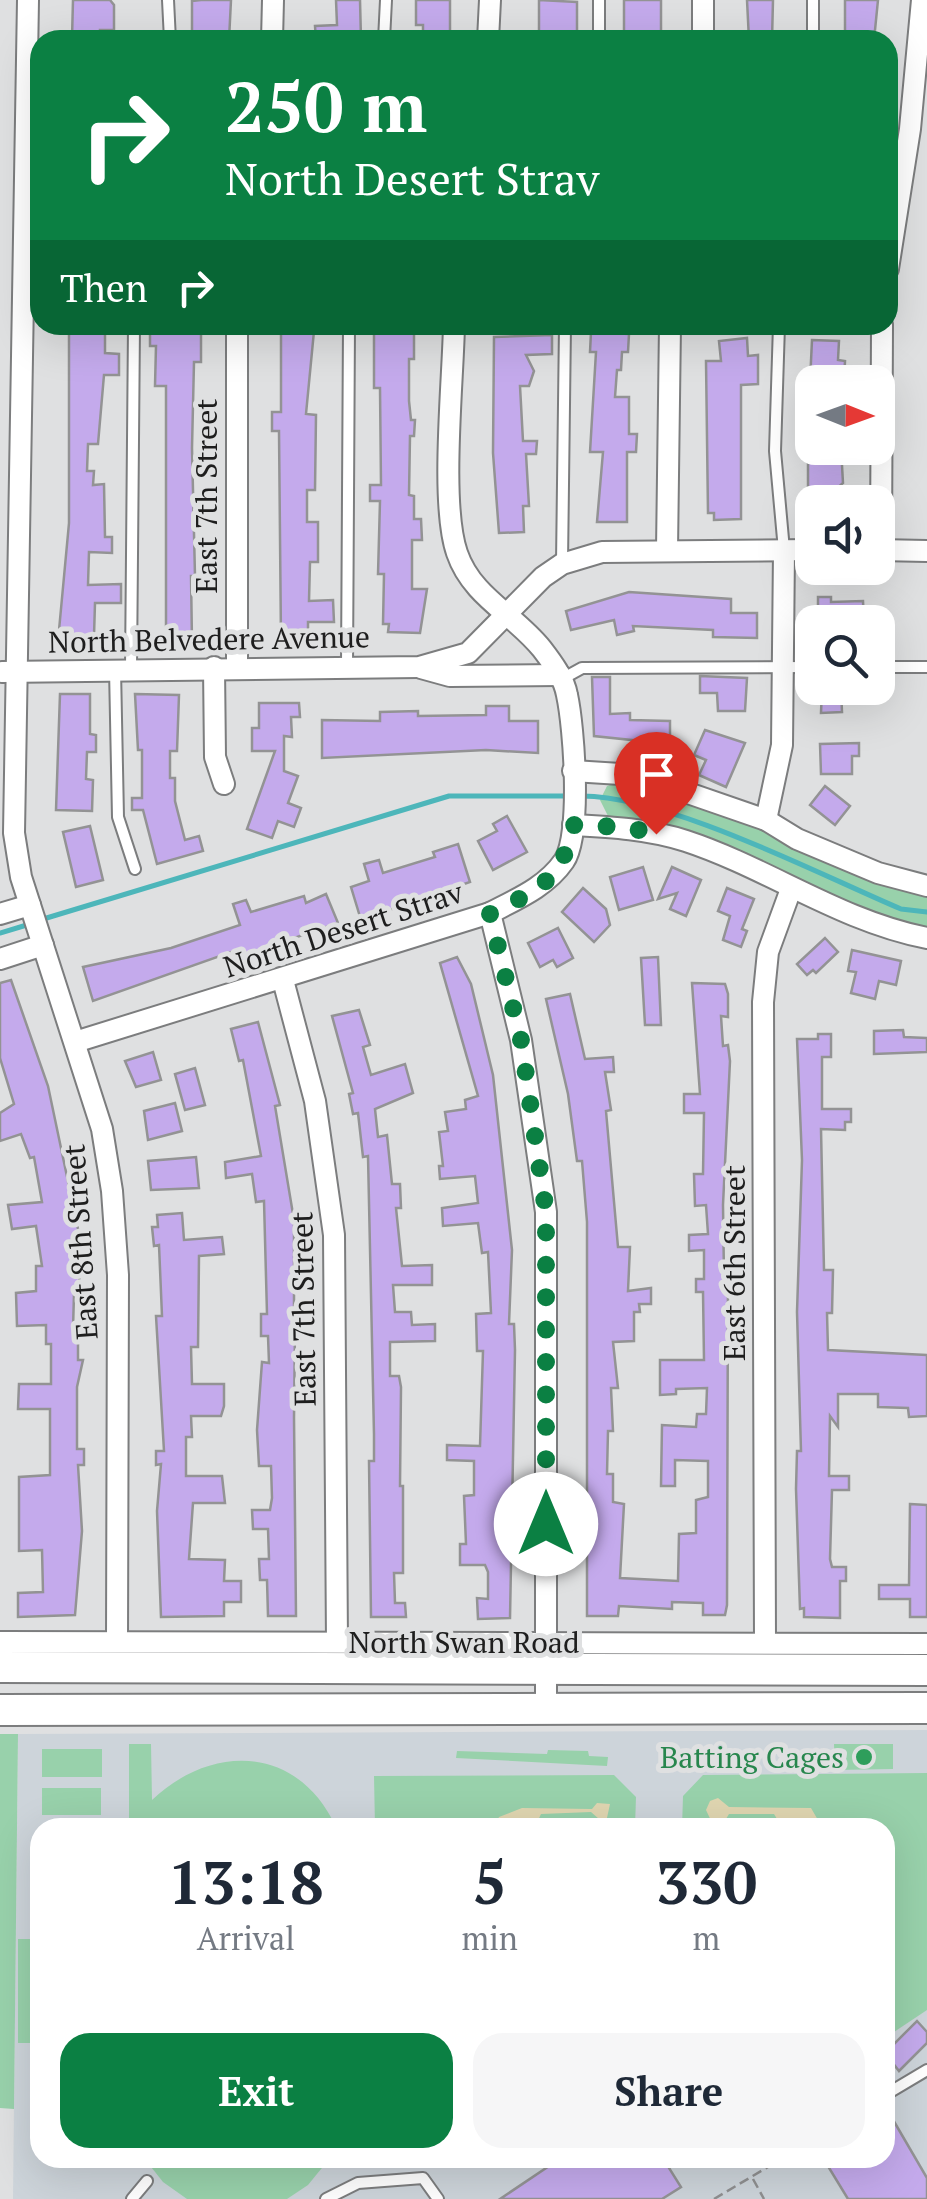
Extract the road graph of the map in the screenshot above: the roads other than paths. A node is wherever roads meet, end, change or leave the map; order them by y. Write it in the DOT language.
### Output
graph roads {
  1 [pos="28,0"];
  2 [pos="168,0"];
  3 [pos="272,0"];
  4 [pos="386,0"];
  5 [pos="490,0"];
  6 [pos="598,0"];
  7 [pos="703,0"];
  8 [pos="813,0"];
  9 [pos="922,0"];
  10 [pos="170,30"];
  11 [pos="272,30"];
  12 [pos="384,30"];
  13 [pos="488,30"];
  14 [pos="599,30"];
  15 [pos="703,30"];
  16 [pos="813,30"];
  17 [pos="0,160"];
  18 [pos="24,160"];
  19 [pos="898,205"];
  20 [pos="134,335"];
  21 [pos="237,335"];
  22 [pos="349,335"];
  23 [pos="454,335"];
  24 [pos="565,335"];
  25 [pos="670,335"];
  26 [pos="779,335"];
  27 [pos="882,335"];
  28 [pos="880,485"];
  29 [pos="667,550"];
  30 [pos="784,550"];
  31 [pos="795,550"];
  32 [pos="895,550"];
  33 [pos="927,550"];
  34 [pos="562,564"];
  35 [pos="508,616"];
  36 [pos="237,666"];
  37 [pos="214,667"];
  38 [pos="348,667"];
  39 [pos="420,667"];
  40 [pos="783,667"];
  41 [pos="795,667"];
  42 [pos="895,667"];
  43 [pos="927,667"];
  44 [pos="123,669"];
  45 [pos="7,672"];
  46 [pos="560,677"];
  47 [pos="574,771"];
  48 [pos="224,784"];
  49 [pos="766,820"];
  50 [pos="573,825"];
  51 [pos="135,869"];
  52 [pos="927,886"];
  53 [pos="791,889"];
  54 [pos="30,905"];
  55 [pos="0,914"];
  56 [pos="490,914"];
  57 [pos="927,938"];
  58 [pos="43,945"];
  59 [pos="0,958"];
  60 [pos="283,980"];
  61 [pos="75,1042"];
  62 [pos="765,1641"];
  63 [pos="0,1642"];
  64 [pos="118,1642"];
  65 [pos="336,1642"];
  66 [pos="927,1644"];
  67 [pos="547,1654"];
  68 [pos="0,1667"];
  69 [pos="927,1670"];
  70 [pos="546,1708"];
  71 [pos="927,1708"];
  72 [pos="0,1710"];
  73 [pos="927,2070"];
  74 [pos="895,2089"];
  75 [pos="147,2181"];
  76 [pos="132,2199"];
  77 [pos="326,2199"];
  78 [pos="438,2199"];
  1 -- 18 [label="street, East 8th Street"];
  2 -- 10 [label="lane"];
  3 -- 11 [label="street"];
  4 -- 12 [label="lane"];
  5 -- 13 [label="street"];
  6 -- 14 [label="lane"];
  7 -- 15 [label="street"];
  8 -- 16 [label="lane"];
  9 -- 19 [label="street"];
  17 -- 18 [label="street"];
  18 -- 45 [label="street, East 8th Street"];
  20 -- 44 [label="lane"];
  21 -- 36 [label="street, East 7th Street"];
  22 -- 38 [label="lane"];
  23 -- 35 [label="street"];
  24 -- 34 [label="lane"];
  25 -- 29 [label="street"];
  26 -- 30 [label="lane"];
  27 -- 28 [label="street"];
  29 -- 30 [label="street, North Belvedere Avenue"];
  29 -- 34 [label="street, North Belvedere Avenue"];
  30 -- 31 [label="street, North Belvedere Avenue"];
  30 -- 40 [label="street"];
  32 -- 33 [label="street"];
  34 -- 35 [label="street, North Belvedere Avenue"];
  35 -- 39 [label="street, North Belvedere Avenue"];
  35 -- 46 [label="street"];
  36 -- 37 [label="street, North Belvedere Avenue"];
  36 -- 38 [label="street, North Belvedere Avenue"];
  37 -- 44 [label="street, North Belvedere Avenue"];
  37 -- 48 [label="street"];
  38 -- 39 [label="street, North Belvedere Avenue"];
  39 -- 46 [label="street, North Belvedere Avenue"];
  40 -- 41 [label="lane"];
  40 -- 46 [label="lane"];
  40 -- 49 [label="street"];
  42 -- 43 [label="lane"];
  44 -- 45 [label="street, North Belvedere Avenue"];
  44 -- 51 [label="lane"];
  45 -- 54 [label="street, East 8th Street"];
  46 -- 47 [label="street"];
  47 -- 49 [label="street"];
  47 -- 50 [label="street"];
  49 -- 52 [label="street"];
  50 -- 53 [label="street"];
  50 -- 56 [label="street, North Desert Strav"];
  53 -- 57 [label="street"];
  53 -- 62 [label="street, East 6th Street"];
  54 -- 55 [label="street"];
  54 -- 58 [label="street, East 8th Street"];
  56 -- 60 [label="street, North Desert Strav"];
  56 -- 67 [label="street"];
  58 -- 59 [label="street"];
  58 -- 61 [label="street, East 8th Street"];
  60 -- 61 [label="street, North Desert Strav"];
  60 -- 65 [label="street, East 7th Street"];
  61 -- 64 [label="street, East 8th Street"];
  62 -- 66 [label="street, North Swan Road"];
  62 -- 67 [label="street, North Swan Road"];
  63 -- 64 [label="street, North Swan Road"];
  64 -- 65 [label="street, North Swan Road"];
  65 -- 67 [label="street, North Swan Road"];
  67 -- 68 [label="main road, North Swan Road"];
  67 -- 69 [label="main road, North Swan Road"];
  67 -- 70 [label="street"];
  70 -- 71 [label="main road"];
  70 -- 72 [label="main road"];
  73 -- 74 [label="lane"];
  75 -- 76 [label="lane"];
  77 -- 78 [label="lane"];
}
